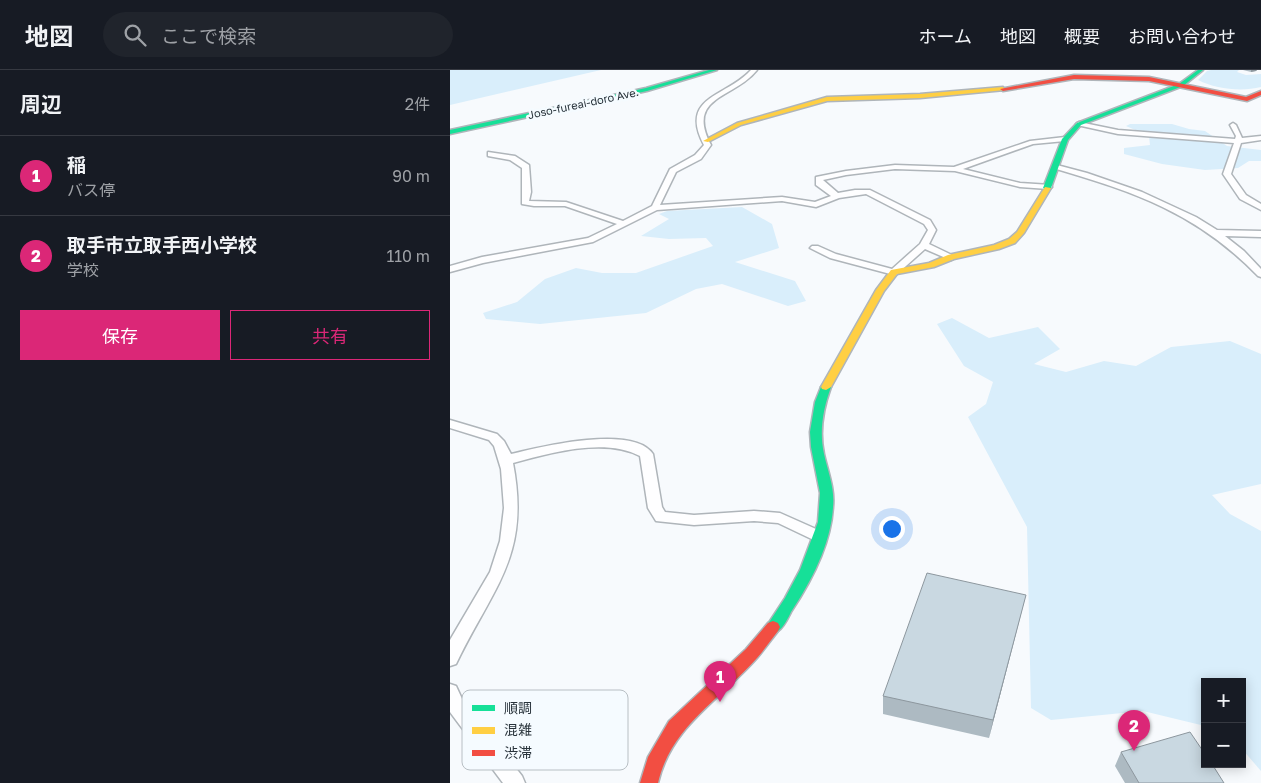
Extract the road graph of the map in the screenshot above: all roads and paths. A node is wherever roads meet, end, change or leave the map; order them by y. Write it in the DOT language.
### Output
graph roads {
  1 [pos="715,70"];
  2 [pos="754,70"];
  3 [pos="1200,70"];
  4 [pos="1181,85"];
  5 [pos="1261,92"];
  6 [pos="1079,124"];
  7 [pos="1233,125"];
  8 [pos="450,132"];
  9 [pos="1065,138"];
  10 [pos="1261,138"];
  11 [pos="1238,140"];
  12 [pos="706,141"];
  13 [pos="491,154"];
  14 [pos="1056,166"];
  15 [pos="955,169"];
  16 [pos="1048,187"];
  17 [pos="837,196"];
  18 [pos="1259,206"];
  19 [pos="655,208"];
  20 [pos="624,224"];
  21 [pos="1213,233"];
  22 [pos="1261,234"];
  23 [pos="924,245"];
  24 [pos="816,248"];
  25 [pos="951,257"];
  26 [pos="450,269"];
  27 [pos="894,272"];
  28 [pos="1261,274"];
  29 [pos="450,424"];
  30 [pos="506,460"];
  31 [pos="820,537"];
  32 [pos="451,655"];
  33 [pos="450,692"];
  34 [pos="462,713"];
  35 [pos="505,770"];
  36 [pos="515,783"];
  37 [pos="649,783"];
  1 -- 8 [label="street, Joso-fureai-doro Ave."];
  2 -- 12 [label="street"];
  3 -- 4 [label="street"];
  4 -- 5 [label="street"];
  4 -- 6 [label="street"];
  4 -- 12 [label="street"];
  6 -- 9 [label="street"];
  6 -- 11 [label="street"];
  7 -- 11 [label="street"];
  9 -- 14 [label="street"];
  9 -- 15 [label="street"];
  10 -- 11 [label="street"];
  11 -- 18 [label="street"];
  12 -- 19 [label="street"];
  13 -- 20 [label="street"];
  14 -- 16 [label="street"];
  14 -- 21 [label="street"];
  15 -- 16 [label="street"];
  15 -- 17 [label="street"];
  16 -- 25 [label="street"];
  17 -- 19 [label="street"];
  17 -- 23 [label="street"];
  19 -- 20 [label="street"];
  20 -- 26 [label="street"];
  21 -- 22 [label="street"];
  21 -- 28 [label="street"];
  23 -- 25 [label="street"];
  23 -- 27 [label="street"];
  24 -- 27 [label="street"];
  25 -- 27 [label="street"];
  27 -- 31 [label="street"];
  29 -- 30 [label="street"];
  30 -- 31 [label="street"];
  30 -- 32 [label="street"];
  31 -- 37 [label="street"];
  33 -- 34 [label="street"];
  35 -- 36 [label="street"];
}
